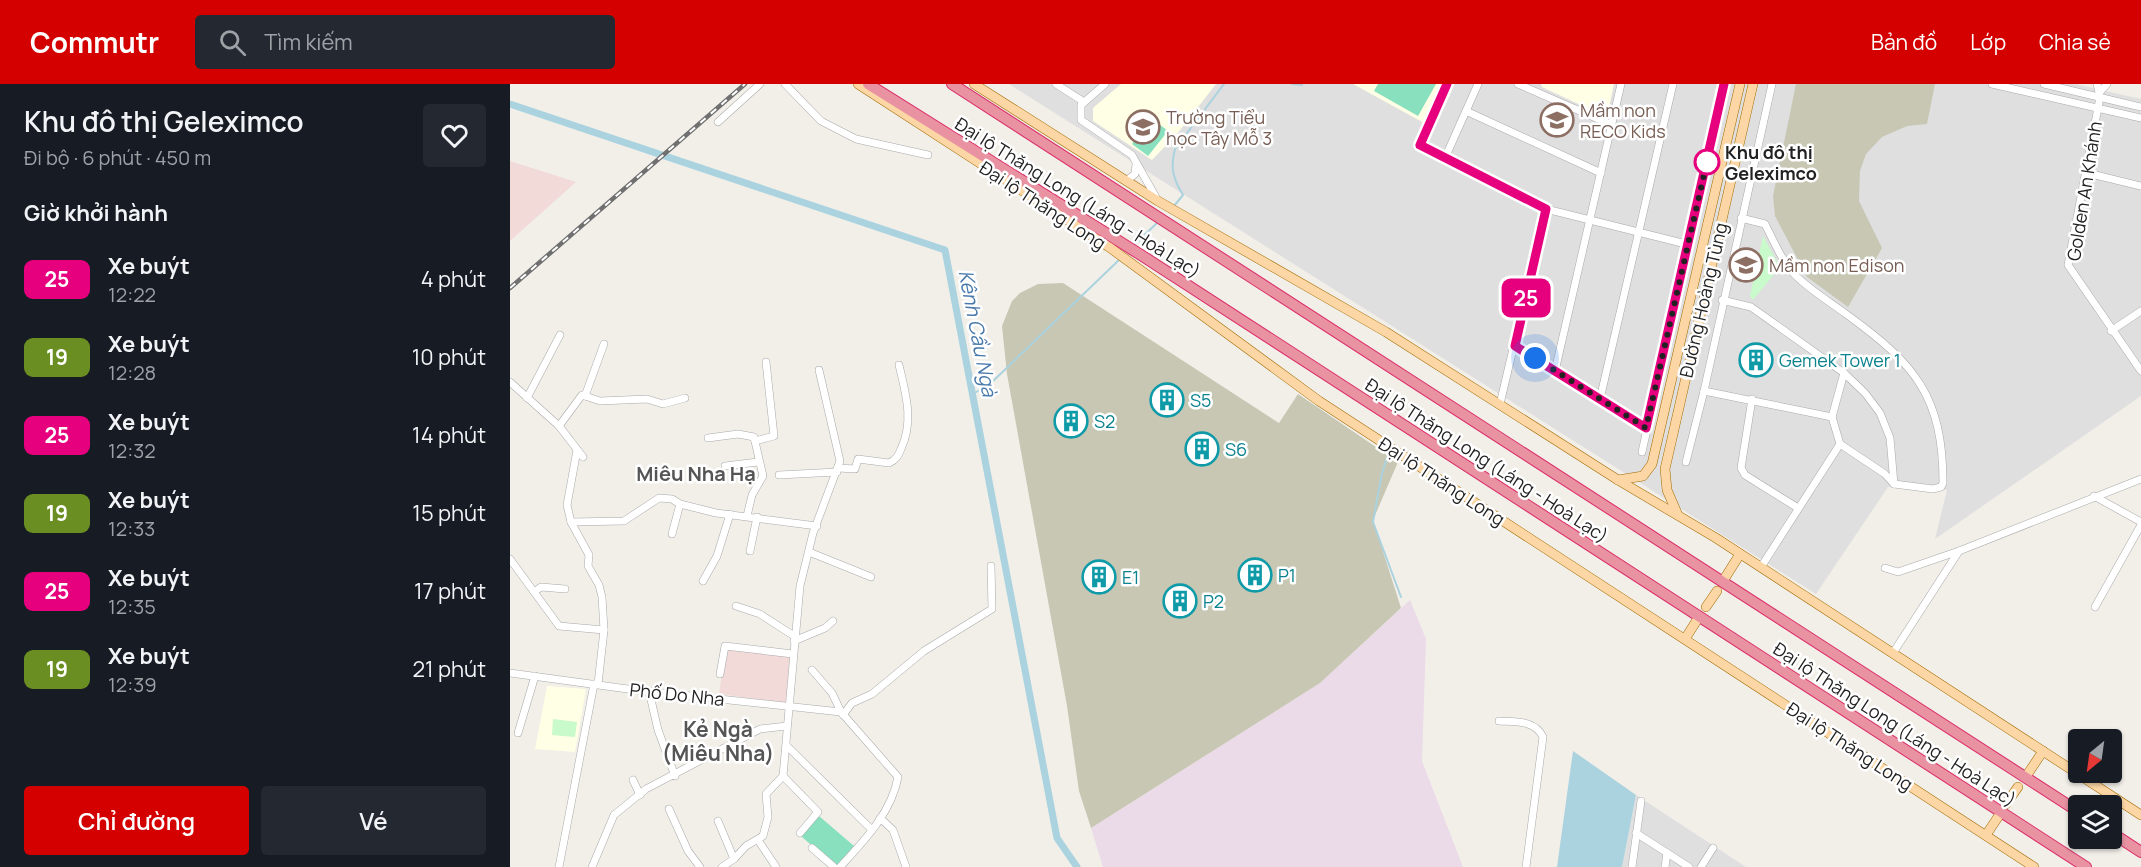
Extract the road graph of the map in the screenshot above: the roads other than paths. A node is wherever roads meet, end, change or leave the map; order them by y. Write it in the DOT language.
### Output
graph roads {
  1 [pos="760,84"];
  2 [pos="785,84"];
  3 [pos="858,84"];
  4 [pos="868,84"];
  5 [pos="952,84"];
  6 [pos="974,84"];
  7 [pos="1056,84"];
  8 [pos="1105,84"];
  9 [pos="1447,84"];
  10 [pos="1478,84"];
  11 [pos="1518,84"];
  12 [pos="1621,84"];
  13 [pos="1673,84"];
  14 [pos="1724,84"];
  15 [pos="1740,84"];
  16 [pos="1753,84"];
  17 [pos="1772,84"];
  18 [pos="1992,84"];
  19 [pos="2044,84"];
  20 [pos="2107,84"];
  21 [pos="1532,87"];
  22 [pos="2099,91"];
  23 [pos="1084,102"];
  24 [pos="2141,107"];
  25 [pos="2097,108"];
  26 [pos="1466,111"];
  27 [pos="2141,118"];
  28 [pos="718,122"];
  29 [pos="1612,125"];
  30 [pos="928,155"];
  31 [pos="1445,158"];
  32 [pos="1136,161"];
  33 [pos="1601,172"];
  34 [pos="2087,173"];
  35 [pos="1126,181"];
  36 [pos="2141,186"];
  37 [pos="1159,202"];
  38 [pos="1546,209"];
  39 [pos="1741,218"];
  40 [pos="1590,220"];
  41 [pos="1639,232"];
  42 [pos="1682,243"];
  43 [pos="1722,300"];
  44 [pos="2141,311"];
  45 [pos="2111,331"];
  46 [pos="560,335"];
  47 [pos="604,344"];
  48 [pos="1515,346"];
  49 [pos="766,362"];
  50 [pos="899,365"];
  51 [pos="819,370"];
  52 [pos="1555,371"];
  53 [pos="2141,371"];
  54 [pos="1844,374"];
  55 [pos="510,382"];
  56 [pos="1704,391"];
  57 [pos="585,396"];
  58 [pos="527,398"];
  59 [pos="685,398"];
  60 [pos="1600,399"];
  61 [pos="1752,399"];
  62 [pos="1500,404"];
  63 [pos="1832,417"];
  64 [pos="559,426"];
  65 [pos="1646,428"];
  66 [pos="708,438"];
  67 [pos="755,441"];
  68 [pos="1840,444"];
  69 [pos="577,450"];
  70 [pos="1642,452"];
  71 [pos="583,457"];
  72 [pos="758,462"];
  73 [pos="1686,462"];
  74 [pos="725,465"];
  75 [pos="837,470"];
  76 [pos="779,475"];
  77 [pos="2141,479"];
  78 [pos="1618,480"];
  79 [pos="1894,484"];
  80 [pos="2094,496"];
  81 [pos="680,504"];
  82 [pos="1798,508"];
  83 [pos="730,514"];
  84 [pos="1677,514"];
  85 [pos="747,516"];
  86 [pos="758,517"];
  87 [pos="571,522"];
  88 [pos="2141,523"];
  89 [pos="817,526"];
  90 [pos="672,534"];
  91 [pos="750,551"];
  92 [pos="1959,551"];
  93 [pos="808,552"];
  94 [pos="1740,554"];
  95 [pos="510,559"];
  96 [pos="991,566"];
  97 [pos="1761,567"];
  98 [pos="1885,568"];
  99 [pos="871,577"];
  100 [pos="1723,580"];
  101 [pos="703,581"];
  102 [pos="566,589"];
  103 [pos="1717,591"];
  104 [pos="534,592"];
  105 [pos="736,606"];
  106 [pos="2095,607"];
  107 [pos="1706,608"];
  108 [pos="1697,620"];
  109 [pos="833,621"];
  110 [pos="604,630"];
  111 [pos="794,639"];
  112 [pos="1685,639"];
  113 [pos="1893,653"];
  114 [pos="793,654"];
  115 [pos="812,670"];
  116 [pos="510,673"];
  117 [pos="720,674"];
  118 [pos="535,676"];
  119 [pos="596,684"];
  120 [pos="649,691"];
  121 [pos="790,706"];
  122 [pos="842,713"];
  123 [pos="1499,721"];
  124 [pos="787,726"];
  125 [pos="518,733"];
  126 [pos="787,746"];
  127 [pos="2043,751"];
  128 [pos="2027,774"];
  129 [pos="675,776"];
  130 [pos="783,776"];
  131 [pos="633,780"];
  132 [pos="2018,787"];
  133 [pos="640,795"];
  134 [pos="1641,801"];
  135 [pos="2007,804"];
  136 [pos="2068,805"];
  137 [pos="669,809"];
  138 [pos="2141,815"];
  139 [pos="1998,817"];
  140 [pos="880,819"];
  141 [pos="718,821"];
  142 [pos="872,830"];
  143 [pos="800,833"];
  144 [pos="1636,833"];
  145 [pos="1986,835"];
  146 [pos="758,840"];
  147 [pos="2122,840"];
  148 [pos="812,848"];
  149 [pos="1713,848"];
  150 [pos="2141,852"];
  151 [pos="1667,853"];
  152 [pos="734,859"];
  153 [pos="559,867"];
  154 [pos="592,867"];
  155 [pos="700,867"];
  156 [pos="722,867"];
  157 [pos="776,867"];
  158 [pos="834,867"];
  159 [pos="840,867"];
  160 [pos="906,867"];
  161 [pos="1527,867"];
  162 [pos="1632,867"];
  163 [pos="1665,867"];
  164 [pos="1689,867"];
  165 [pos="1701,867"];
  166 [pos="2034,867"];
  167 [pos="2086,867"];
  1 -- 28 [label="street"];
  2 -- 30 [label="street"];
  3 -- 112 [label="main road, Đại lộ Thăng Long"];
  4 -- 167 [label="highway, Đại lộ Thăng Long (Láng - Hoà Lạc)"];
  5 -- 136 [label="highway, Đại lộ Thăng Long (Láng - Hoà Lạc)"];
  6 -- 35 [label="main road"];
  7 -- 23 [label="street"];
  8 -- 23 [label="street"];
  9 -- 31 [label="street"];
  10 -- 26 [label="street"];
  11 -- 21 [label="street"];
  12 -- 29 [label="street"];
  13 -- 41 [label="street"];
  14 -- 65 [label="street"];
  15 -- 78 [label="main road, Đường Hoàng Tùng"];
  16 -- 84 [label="main road, Đường Hoàng Tùng"];
  17 -- 39 [label="street"];
  18 -- 25 [label="street"];
  19 -- 22 [label="street"];
  20 -- 22 [label="street"];
  21 -- 29 [label="street"];
  22 -- 24 [label="street"];
  22 -- 25 [label="street, Golden An Khánh"];
  23 -- 32 [label="street"];
  25 -- 27 [label="street"];
  25 -- 34 [label="street, Golden An Khánh"];
  26 -- 31 [label="street"];
  26 -- 33 [label="street"];
  29 -- 33 [label="street"];
  31 -- 38 [label="street"];
  32 -- 35 [label="street"];
  32 -- 37 [label="street"];
  33 -- 40 [label="street"];
  34 -- 36 [label="street"];
  34 -- 45 [label="street, Golden An Khánh"];
  35 -- 37 [label="main road"];
  37 -- 62 [label="main road"];
  38 -- 40 [label="street"];
  38 -- 48 [label="street"];
  39 -- 43 [label="street"];
  39 -- 79 [label="street"];
  40 -- 41 [label="street"];
  40 -- 52 [label="street"];
  41 -- 42 [label="street"];
  41 -- 60 [label="street"];
  43 -- 54 [label="street"];
  43 -- 56 [label="street"];
  44 -- 45 [label="street"];
  45 -- 53 [label="street, Golden An Khánh"];
  46 -- 58 [label="street"];
  47 -- 57 [label="street"];
  48 -- 52 [label="street"];
  48 -- 62 [label="street"];
  49 -- 67 [label="street"];
  50 -- 75 [label="street"];
  51 -- 75 [label="street"];
  52 -- 60 [label="street"];
  54 -- 63 [label="street"];
  54 -- 79 [label="street"];
  55 -- 58 [label="street"];
  56 -- 61 [label="street"];
  56 -- 73 [label="street"];
  57 -- 59 [label="street"];
  57 -- 64 [label="street"];
  58 -- 64 [label="street"];
  60 -- 65 [label="street"];
  61 -- 63 [label="street"];
  61 -- 82 [label="street"];
  62 -- 78 [label="main road"];
  63 -- 68 [label="street"];
  64 -- 69 [label="street"];
  65 -- 70 [label="street"];
  66 -- 67 [label="street"];
  67 -- 72 [label="street"];
  68 -- 79 [label="street"];
  68 -- 82 [label="street"];
  69 -- 71 [label="street"];
  69 -- 87 [label="street"];
  72 -- 74 [label="street"];
  72 -- 85 [label="street"];
  75 -- 76 [label="street"];
  75 -- 89 [label="street"];
  77 -- 80 [label="street"];
  78 -- 84 [label="main road"];
  80 -- 88 [label="street"];
  80 -- 92 [label="street"];
  81 -- 83 [label="street"];
  81 -- 87 [label="street"];
  81 -- 90 [label="street"];
  82 -- 97 [label="street"];
  83 -- 85 [label="street"];
  83 -- 101 [label="street"];
  84 -- 94 [label="main road"];
  85 -- 86 [label="street"];
  86 -- 89 [label="street"];
  86 -- 91 [label="street"];
  87 -- 110 [label="street"];
  88 -- 106 [label="street"];
  89 -- 93 [label="street"];
  92 -- 98 [label="street"];
  92 -- 113 [label="street"];
  93 -- 99 [label="street"];
  93 -- 111 [label="street"];
  94 -- 97 [label="main road"];
  94 -- 100 [label="main road"];
  95 -- 104 [label="street"];
  96 -- 122 [label="street"];
  97 -- 113 [label="main road"];
  102 -- 104 [label="street"];
  103 -- 107 [label="main road"];
  104 -- 110 [label="street"];
  105 -- 111 [label="street"];
  108 -- 112 [label="main road"];
  109 -- 111 [label="street"];
  110 -- 119 [label="street"];
  111 -- 114 [label="street"];
  112 -- 145 [label="main road, Đại lộ Thăng Long"];
  113 -- 127 [label="main road"];
  114 -- 117 [label="street"];
  114 -- 121 [label="street"];
  115 -- 122 [label="street"];
  116 -- 118 [label="street, Phố Do Nha"];
  118 -- 119 [label="street, Phố Do Nha"];
  118 -- 125 [label="street"];
  119 -- 120 [label="street, Phố Do Nha"];
  119 -- 153 [label="street"];
  120 -- 121 [label="street, Phố Do Nha"];
  120 -- 129 [label="street"];
  121 -- 122 [label="street, Phố Do Nha"];
  121 -- 124 [label="street"];
  122 -- 140 [label="street"];
  123 -- 161 [label="street"];
  124 -- 126 [label="street"];
  124 -- 129 [label="street"];
  126 -- 130 [label="street"];
  126 -- 142 [label="street"];
  127 -- 128 [label="main road"];
  127 -- 138 [label="main road"];
  129 -- 133 [label="street"];
  130 -- 143 [label="street"];
  130 -- 146 [label="street"];
  131 -- 133 [label="street"];
  132 -- 135 [label="main road"];
  133 -- 154 [label="street"];
  134 -- 144 [label="street"];
  137 -- 155 [label="street"];
  139 -- 145 [label="main road"];
  140 -- 142 [label="street"];
  140 -- 160 [label="street"];
  141 -- 152 [label="street"];
  142 -- 159 [label="street"];
  144 -- 151 [label="street"];
  144 -- 162 [label="street"];
  145 -- 166 [label="main road, Đại lộ Thăng Long"];
  146 -- 152 [label="street"];
  146 -- 157 [label="street"];
  147 -- 150 [label="highway"];
  148 -- 158 [label="street"];
  149 -- 165 [label="street"];
  151 -- 163 [label="street"];
  151 -- 164 [label="street"];
  152 -- 156 [label="street"];
}
